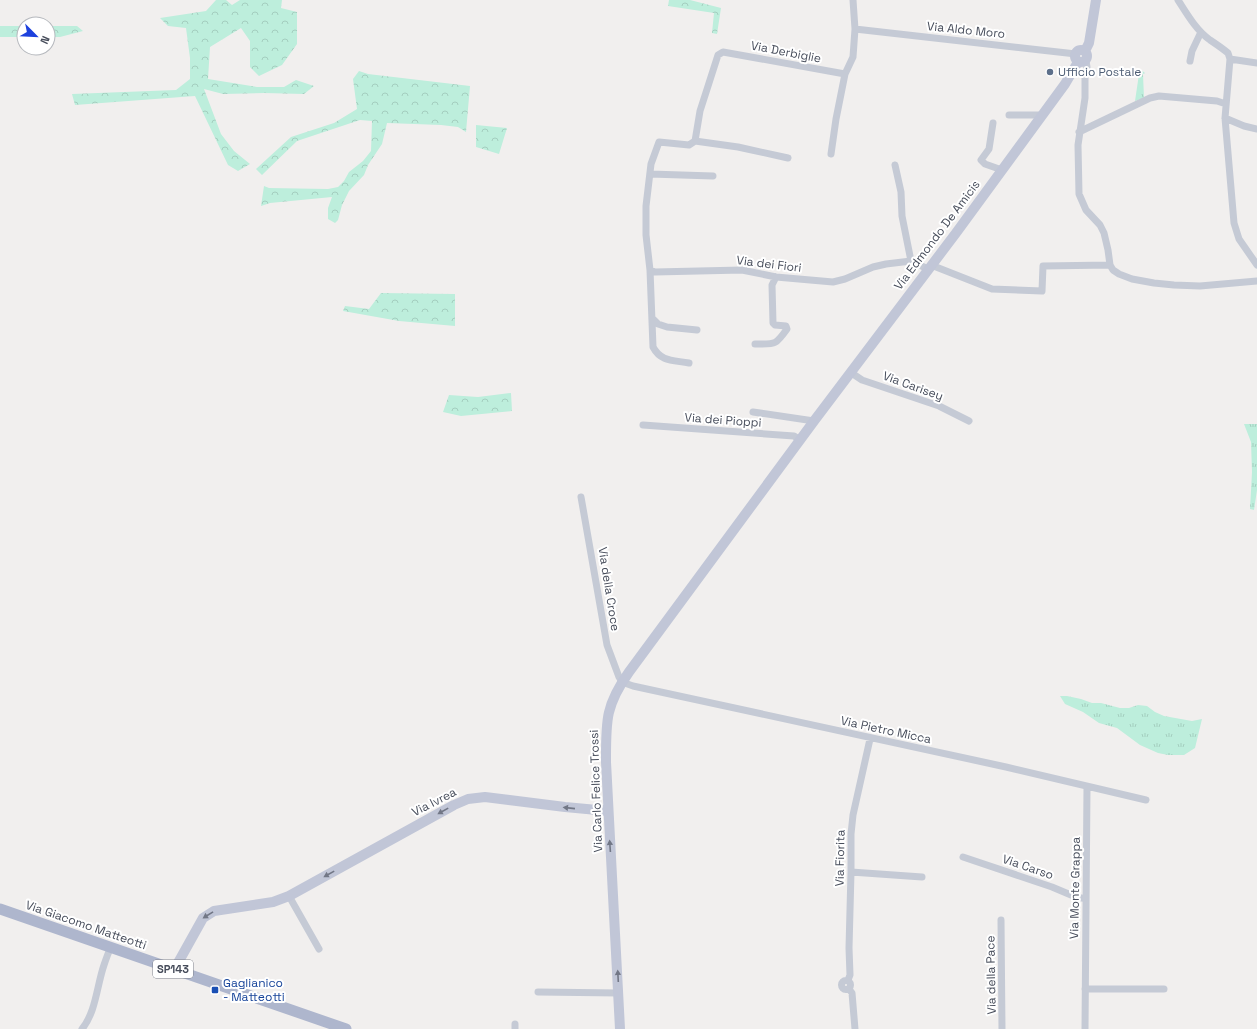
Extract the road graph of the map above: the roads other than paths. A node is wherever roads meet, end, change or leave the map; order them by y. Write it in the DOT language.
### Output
graph roads {
  1 [pos="853,0"];
  2 [pos="1096,0"];
  3 [pos="1178,0"];
  4 [pos="854,29"];
  5 [pos="1201,32"];
  6 [pos="1081,57"];
  7 [pos="1230,59"];
  8 [pos="1190,62"];
  9 [pos="1257,63"];
  10 [pos="846,74"];
  11 [pos="1226,104"];
  12 [pos="1008,115"];
  13 [pos="1042,115"];
  14 [pos="1225,118"];
  15 [pos="993,122"];
  16 [pos="1257,129"];
  17 [pos="1080,132"];
  18 [pos="695,142"];
  19 [pos="831,154"];
  20 [pos="788,158"];
  21 [pos="895,165"];
  22 [pos="1002,170"];
  23 [pos="650,174"];
  24 [pos="713,176"];
  25 [pos="911,261"];
  26 [pos="1257,265"];
  27 [pos="1110,266"];
  28 [pos="929,267"];
  29 [pos="650,270"];
  30 [pos="776,277"];
  31 [pos="1257,281"];
  32 [pos="652,318"];
  33 [pos="697,330"];
  34 [pos="755,344"];
  35 [pos="689,363"];
  36 [pos="850,372"];
  37 [pos="753,412"];
  38 [pos="814,421"];
  39 [pos="969,421"];
  40 [pos="643,425"];
  41 [pos="800,440"];
  42 [pos="762,493"];
  43 [pos="581,497"];
  44 [pos="622,682"];
  45 [pos="870,738"];
  46 [pos="1087,787"];
  47 [pos="1146,800"];
  48 [pos="608,811"];
  49 [pos="963,857"];
  50 [pos="851,872"];
  51 [pos="922,877"];
  52 [pos="289,896"];
  53 [pos="1085,899"];
  54 [pos="0,909"];
  55 [pos="1001,920"];
  56 [pos="111,947"];
  57 [pos="318,949"];
  58 [pos="174,970"];
  59 [pos="1085,989"];
  60 [pos="1164,989"];
  61 [pos="538,992"];
  62 [pos="619,993"];
  63 [pos="82,1029"];
  64 [pos="346,1029"];
  65 [pos="620,1029"];
  66 [pos="855,1029"];
  67 [pos="1002,1029"];
  68 [pos="1085,1029"];
  1 -- 4 [label="street"];
  2 -- 6 [label="street, Via Edmondo De Amicis"];
  3 -- 5 [label="street"];
  4 -- 6 [label="street, Via Aldo Moro"];
  4 -- 10 [label="street"];
  5 -- 7 [label="street"];
  5 -- 8 [label="street"];
  6 -- 13 [label="street, Via Edmondo De Amicis"];
  6 -- 17 [label="street"];
  7 -- 9 [label="street"];
  7 -- 11 [label="street"];
  10 -- 18 [label="street, Via Derbiglie"];
  10 -- 19 [label="street"];
  11 -- 14 [label="street"];
  11 -- 17 [label="street"];
  12 -- 13 [label="street"];
  13 -- 22 [label="street, Via Edmondo De Amicis"];
  14 -- 16 [label="street"];
  14 -- 26 [label="street"];
  15 -- 22 [label="street"];
  17 -- 27 [label="street"];
  18 -- 20 [label="street"];
  18 -- 23 [label="street"];
  21 -- 25 [label="street"];
  22 -- 28 [label="street, Via Edmondo De Amicis"];
  23 -- 24 [label="street"];
  23 -- 29 [label="street"];
  25 -- 28 [label="street"];
  25 -- 30 [label="street, Via dei Fiori"];
  27 -- 28 [label="street"];
  27 -- 31 [label="street"];
  28 -- 36 [label="street, Via Edmondo De Amicis"];
  29 -- 30 [label="street, Via dei Fiori"];
  29 -- 32 [label="street"];
  30 -- 34 [label="street"];
  32 -- 33 [label="street"];
  32 -- 35 [label="street"];
  36 -- 38 [label="street, Via Edmondo De Amicis"];
  36 -- 39 [label="street, Via Carisey"];
  37 -- 38 [label="street"];
  38 -- 41 [label="street, Via Edmondo De Amicis"];
  40 -- 41 [label="street, Via dei Pioppi"];
  41 -- 42 [label="street, Via Edmondo De Amicis"];
  42 -- 44 [label="street, Via Carlo Felice Trossi"];
  43 -- 44 [label="street, Via della Croce"];
  44 -- 45 [label="street, Via Pietro Micca"];
  44 -- 48 [label="street, Via Carlo Felice Trossi"];
  45 -- 46 [label="street, Via Pietro Micca"];
  45 -- 50 [label="street, Via Fiorita"];
  46 -- 47 [label="street, Via Pietro Micca"];
  46 -- 53 [label="street, Via Monte Grappa"];
  48 -- 52 [label="street, Via Ivrea, one-way"];
  62 -- 48 [label="street, Via Carlo Felice Trossi, one-way"];
  49 -- 53 [label="street, Via Carso"];
  50 -- 51 [label="street"];
  50 -- 66 [label="street, Via Fiorita"];
  52 -- 57 [label="street"];
  52 -- 58 [label="street, Via Ivrea, one-way"];
  53 -- 59 [label="street, Via Monte Grappa"];
  54 -- 56 [label="main road, Via Giacomo Matteotti / SP143"];
  55 -- 67 [label="street, Via della Pace"];
  56 -- 58 [label="main road, Via Giacomo Matteotti / SP143"];
  56 -- 63 [label="street"];
  58 -- 64 [label="main road, Via Giacomo Matteotti / SP143"];
  59 -- 60 [label="street"];
  59 -- 68 [label="street, Via Monte Grappa"];
  61 -- 62 [label="street"];
  62 -- 65 [label="street, Via Carlo Felice Trossi"];
}
